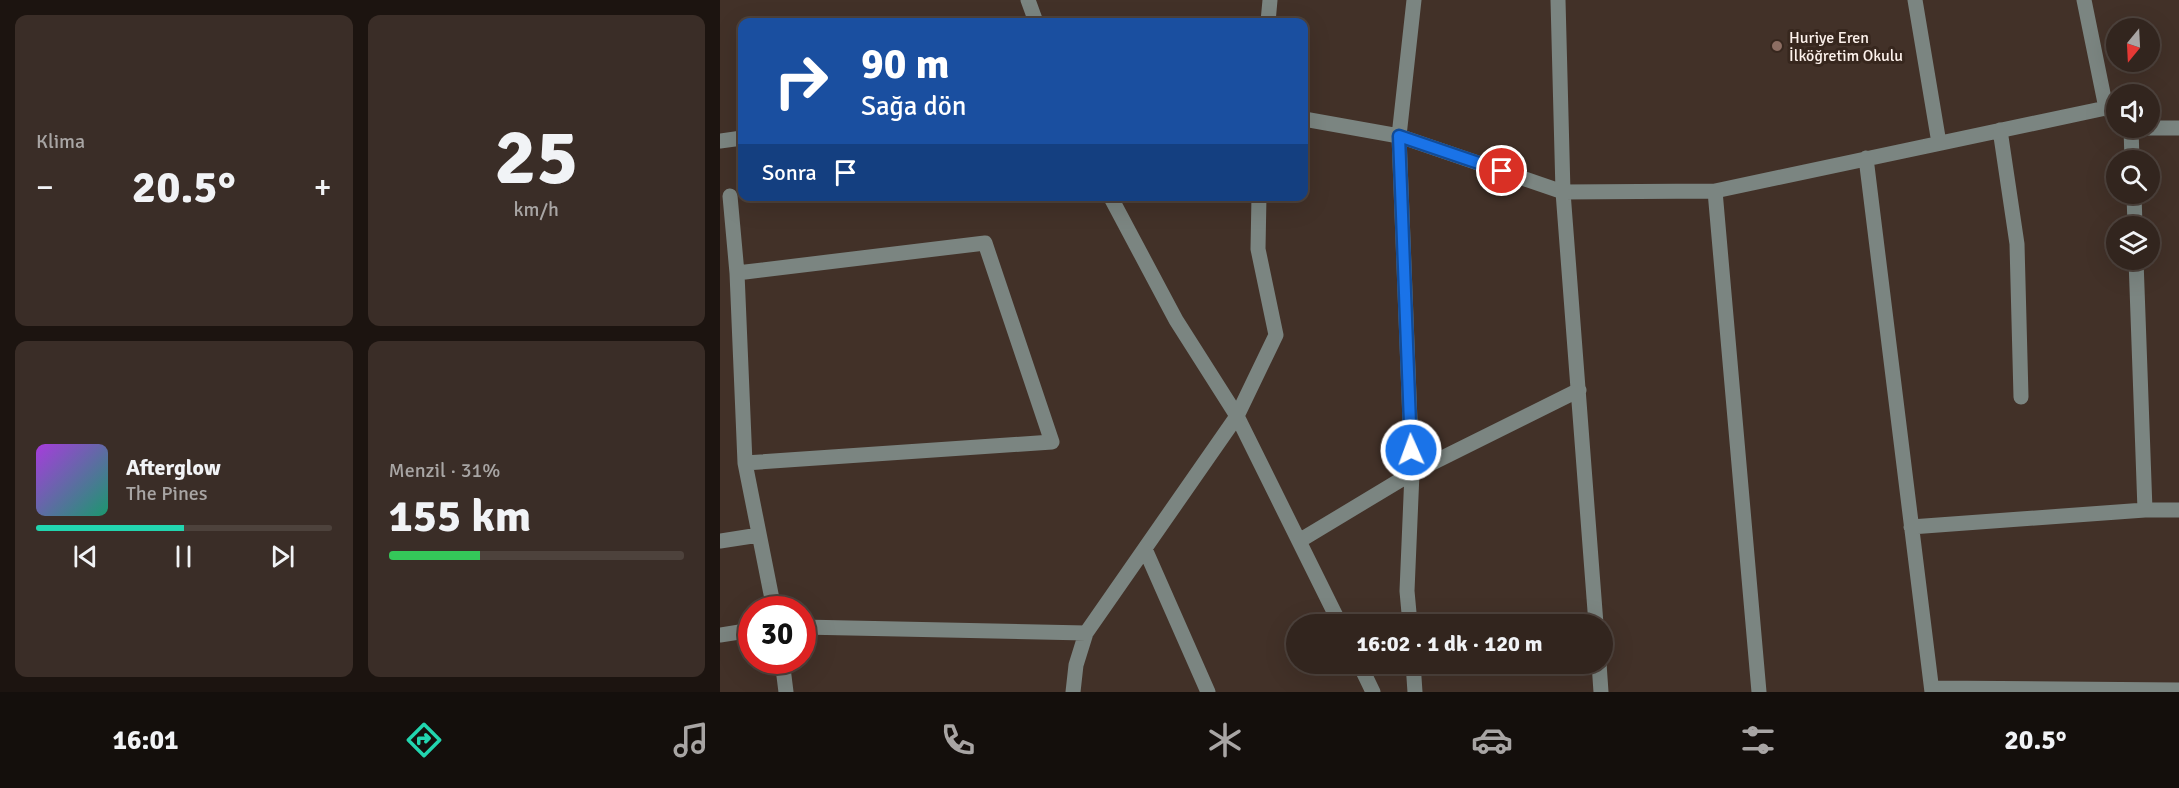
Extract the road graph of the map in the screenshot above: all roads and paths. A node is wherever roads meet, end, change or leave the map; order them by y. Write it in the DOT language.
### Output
graph roads {
  1 [pos="1028,0"];
  2 [pos="1270,0"];
  3 [pos="1414,0"];
  4 [pos="1558,0"];
  5 [pos="1915,0"];
  6 [pos="2084,0"];
  7 [pos="1035,18"];
  8 [pos="1268,18"];
  9 [pos="2106,91"];
  10 [pos="2106,113"];
  11 [pos="1308,120"];
  12 [pos="2160,128"];
  13 [pos="2179,128"];
  14 [pos="2001,130"];
  15 [pos="1399,136"];
  16 [pos="738,139"];
  17 [pos="720,141"];
  18 [pos="1939,143"];
  19 [pos="1866,158"];
  20 [pos="1715,191"];
  21 [pos="1563,192"];
  22 [pos="730,196"];
  23 [pos="1113,201"];
  24 [pos="1259,201"];
  25 [pos="2136,270"];
  26 [pos="737,273"];
  27 [pos="1579,390"];
  28 [pos="2021,397"];
  29 [pos="1237,416"];
  30 [pos="745,464"];
  31 [pos="1412,473"];
  32 [pos="2145,510"];
  33 [pos="2179,510"];
  34 [pos="1911,526"];
  35 [pos="759,535"];
  36 [pos="720,541"];
  37 [pos="1299,541"];
  38 [pos="1145,549"];
  39 [pos="771,596"];
  40 [pos="1335,614"];
  41 [pos="1409,614"];
  42 [pos="1595,614"];
  43 [pos="816,627"];
  44 [pos="738,632"];
  45 [pos="1086,633"];
  46 [pos="720,634"];
  47 [pos="784,674"];
  48 [pos="1364,674"];
  49 [pos="1414,674"];
  50 [pos="1600,674"];
  51 [pos="1932,690"];
  52 [pos="2179,690"];
  53 [pos="786,692"];
  54 [pos="1073,692"];
  55 [pos="1208,692"];
  56 [pos="1373,692"];
  57 [pos="1415,692"];
  58 [pos="1601,692"];
  59 [pos="1759,692"];
  1 -- 7 [label="street"];
  2 -- 8 [label="street"];
  3 -- 15 [label="street"];
  4 -- 21 [label="street"];
  5 -- 18 [label="street"];
  6 -- 9 [label="street"];
  10 -- 14 [label="street"];
  11 -- 15 [label="street"];
  12 -- 13 [label="street"];
  14 -- 18 [label="street"];
  14 -- 28 [label="street"];
  15 -- 21 [label="street"];
  15 -- 31 [label="street"];
  16 -- 17 [label="street"];
  18 -- 19 [label="street"];
  19 -- 20 [label="street"];
  19 -- 34 [label="street"];
  20 -- 21 [label="street"];
  20 -- 59 [label="street"];
  21 -- 27 [label="street"];
  22 -- 26 [label="street"];
  23 -- 29 [label="street"];
  24 -- 29 [label="street"];
  25 -- 32 [label="street"];
  26 -- 30 [label="street"];
  26 -- 30 [label="street"];
  27 -- 31 [label="street"];
  27 -- 42 [label="street"];
  29 -- 37 [label="street"];
  29 -- 38 [label="street"];
  30 -- 35 [label="street"];
  31 -- 37 [label="street"];
  31 -- 41 [label="street"];
  32 -- 33 [label="street"];
  32 -- 34 [label="street"];
  34 -- 51 [label="street"];
  35 -- 36 [label="street"];
  35 -- 39 [label="street"];
  37 -- 40 [label="street"];
  38 -- 45 [label="street"];
  38 -- 55 [label="street"];
  43 -- 45 [label="street"];
  44 -- 46 [label="street"];
  45 -- 54 [label="street"];
  47 -- 53 [label="street"];
  48 -- 56 [label="street"];
  49 -- 57 [label="street"];
  50 -- 58 [label="street"];
  51 -- 52 [label="street"];
}
